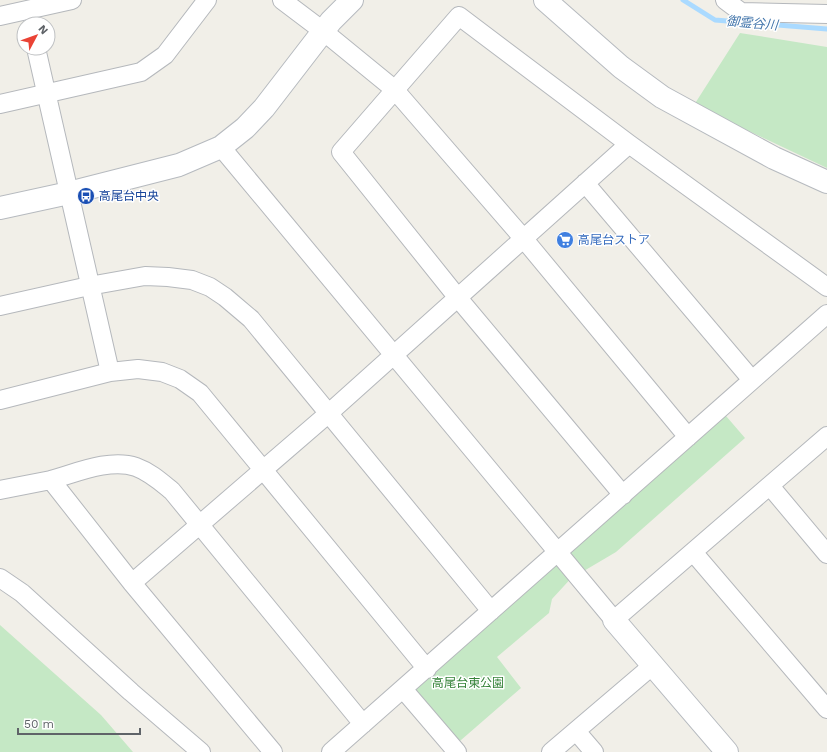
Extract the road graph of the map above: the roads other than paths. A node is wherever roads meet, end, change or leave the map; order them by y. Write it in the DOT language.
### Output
graph roads {
  1 [pos="72,0"];
  2 [pos="207,0"];
  3 [pos="282,0"];
  4 [pos="352,0"];
  5 [pos="545,0"];
  6 [pos="725,0"];
  7 [pos="27,11"];
  8 [pos="827,14"];
  9 [pos="0,16"];
  10 [pos="323,31"];
  11 [pos="38,56"];
  12 [pos="394,90"];
  13 [pos="47,93"];
  14 [pos="0,104"];
  15 [pos="629,144"];
  16 [pos="221,148"];
  17 [pos="827,182"];
  18 [pos="585,183"];
  19 [pos="69,193"];
  20 [pos="0,208"];
  21 [pos="523,238"];
  22 [pos="89,286"];
  23 [pos="827,287"];
  24 [pos="458,298"];
  25 [pos="0,306"];
  26 [pos="827,314"];
  27 [pos="394,355"];
  28 [pos="110,372"];
  29 [pos="752,380"];
  30 [pos="0,400"];
  31 [pos="329,413"];
  32 [pos="827,436"];
  33 [pos="688,437"];
  34 [pos="263,470"];
  35 [pos="51,480"];
  36 [pos="770,486"];
  37 [pos="0,490"];
  38 [pos="623,495"];
  39 [pos="200,525"];
  40 [pos="558,552"];
  41 [pos="693,552"];
  42 [pos="827,554"];
  43 [pos="0,578"];
  44 [pos="132,583"];
  45 [pos="491,611"];
  46 [pos="614,620"];
  47 [pos="652,666"];
  48 [pos="427,669"];
  49 [pos="403,689"];
  50 [pos="827,709"];
  51 [pos="364,724"];
  52 [pos="576,731"];
  53 [pos="201,752"];
  54 [pos="273,752"];
  55 [pos="331,752"];
  56 [pos="457,752"];
  57 [pos="551,752"];
  58 [pos="594,752"];
  59 [pos="727,752"];
  1 -- 7 [label="street"];
  2 -- 13 [label="street"];
  3 -- 10 [label="street"];
  4 -- 10 [label="street"];
  5 -- 17 [label="street"];
  6 -- 8 [label="street"];
  7 -- 9 [label="street"];
  10 -- 12 [label="street"];
  10 -- 16 [label="street"];
  11 -- 13 [label="street"];
  12 -- 15 [label="street"];
  12 -- 21 [label="street"];
  12 -- 24 [label="street"];
  13 -- 14 [label="street"];
  13 -- 19 [label="street"];
  15 -- 18 [label="street"];
  15 -- 23 [label="street"];
  16 -- 19 [label="street"];
  16 -- 27 [label="street"];
  18 -- 21 [label="street"];
  18 -- 29 [label="street"];
  19 -- 20 [label="street"];
  19 -- 22 [label="street"];
  21 -- 24 [label="street"];
  21 -- 33 [label="street"];
  22 -- 25 [label="street"];
  22 -- 28 [label="street"];
  22 -- 31 [label="street"];
  24 -- 27 [label="street"];
  24 -- 38 [label="street"];
  26 -- 29 [label="street"];
  27 -- 31 [label="street"];
  27 -- 40 [label="street"];
  28 -- 30 [label="street"];
  28 -- 34 [label="street"];
  29 -- 33 [label="street"];
  31 -- 34 [label="street"];
  31 -- 45 [label="street"];
  32 -- 36 [label="street"];
  33 -- 38 [label="street"];
  34 -- 39 [label="street"];
  34 -- 48 [label="street"];
  35 -- 37 [label="street"];
  35 -- 39 [label="street"];
  35 -- 44 [label="street"];
  36 -- 41 [label="street"];
  36 -- 42 [label="street"];
  38 -- 40 [label="street"];
  39 -- 44 [label="street"];
  39 -- 51 [label="street"];
  40 -- 45 [label="street"];
  40 -- 46 [label="street"];
  41 -- 46 [label="street"];
  41 -- 50 [label="street"];
  43 -- 53 [label="street"];
  44 -- 54 [label="street"];
  45 -- 48 [label="street"];
  46 -- 47 [label="street"];
  47 -- 52 [label="street"];
  47 -- 59 [label="street"];
  48 -- 49 [label="street"];
  49 -- 51 [label="street"];
  49 -- 56 [label="street"];
  51 -- 55 [label="street"];
  52 -- 57 [label="street"];
  52 -- 58 [label="street"];
}
